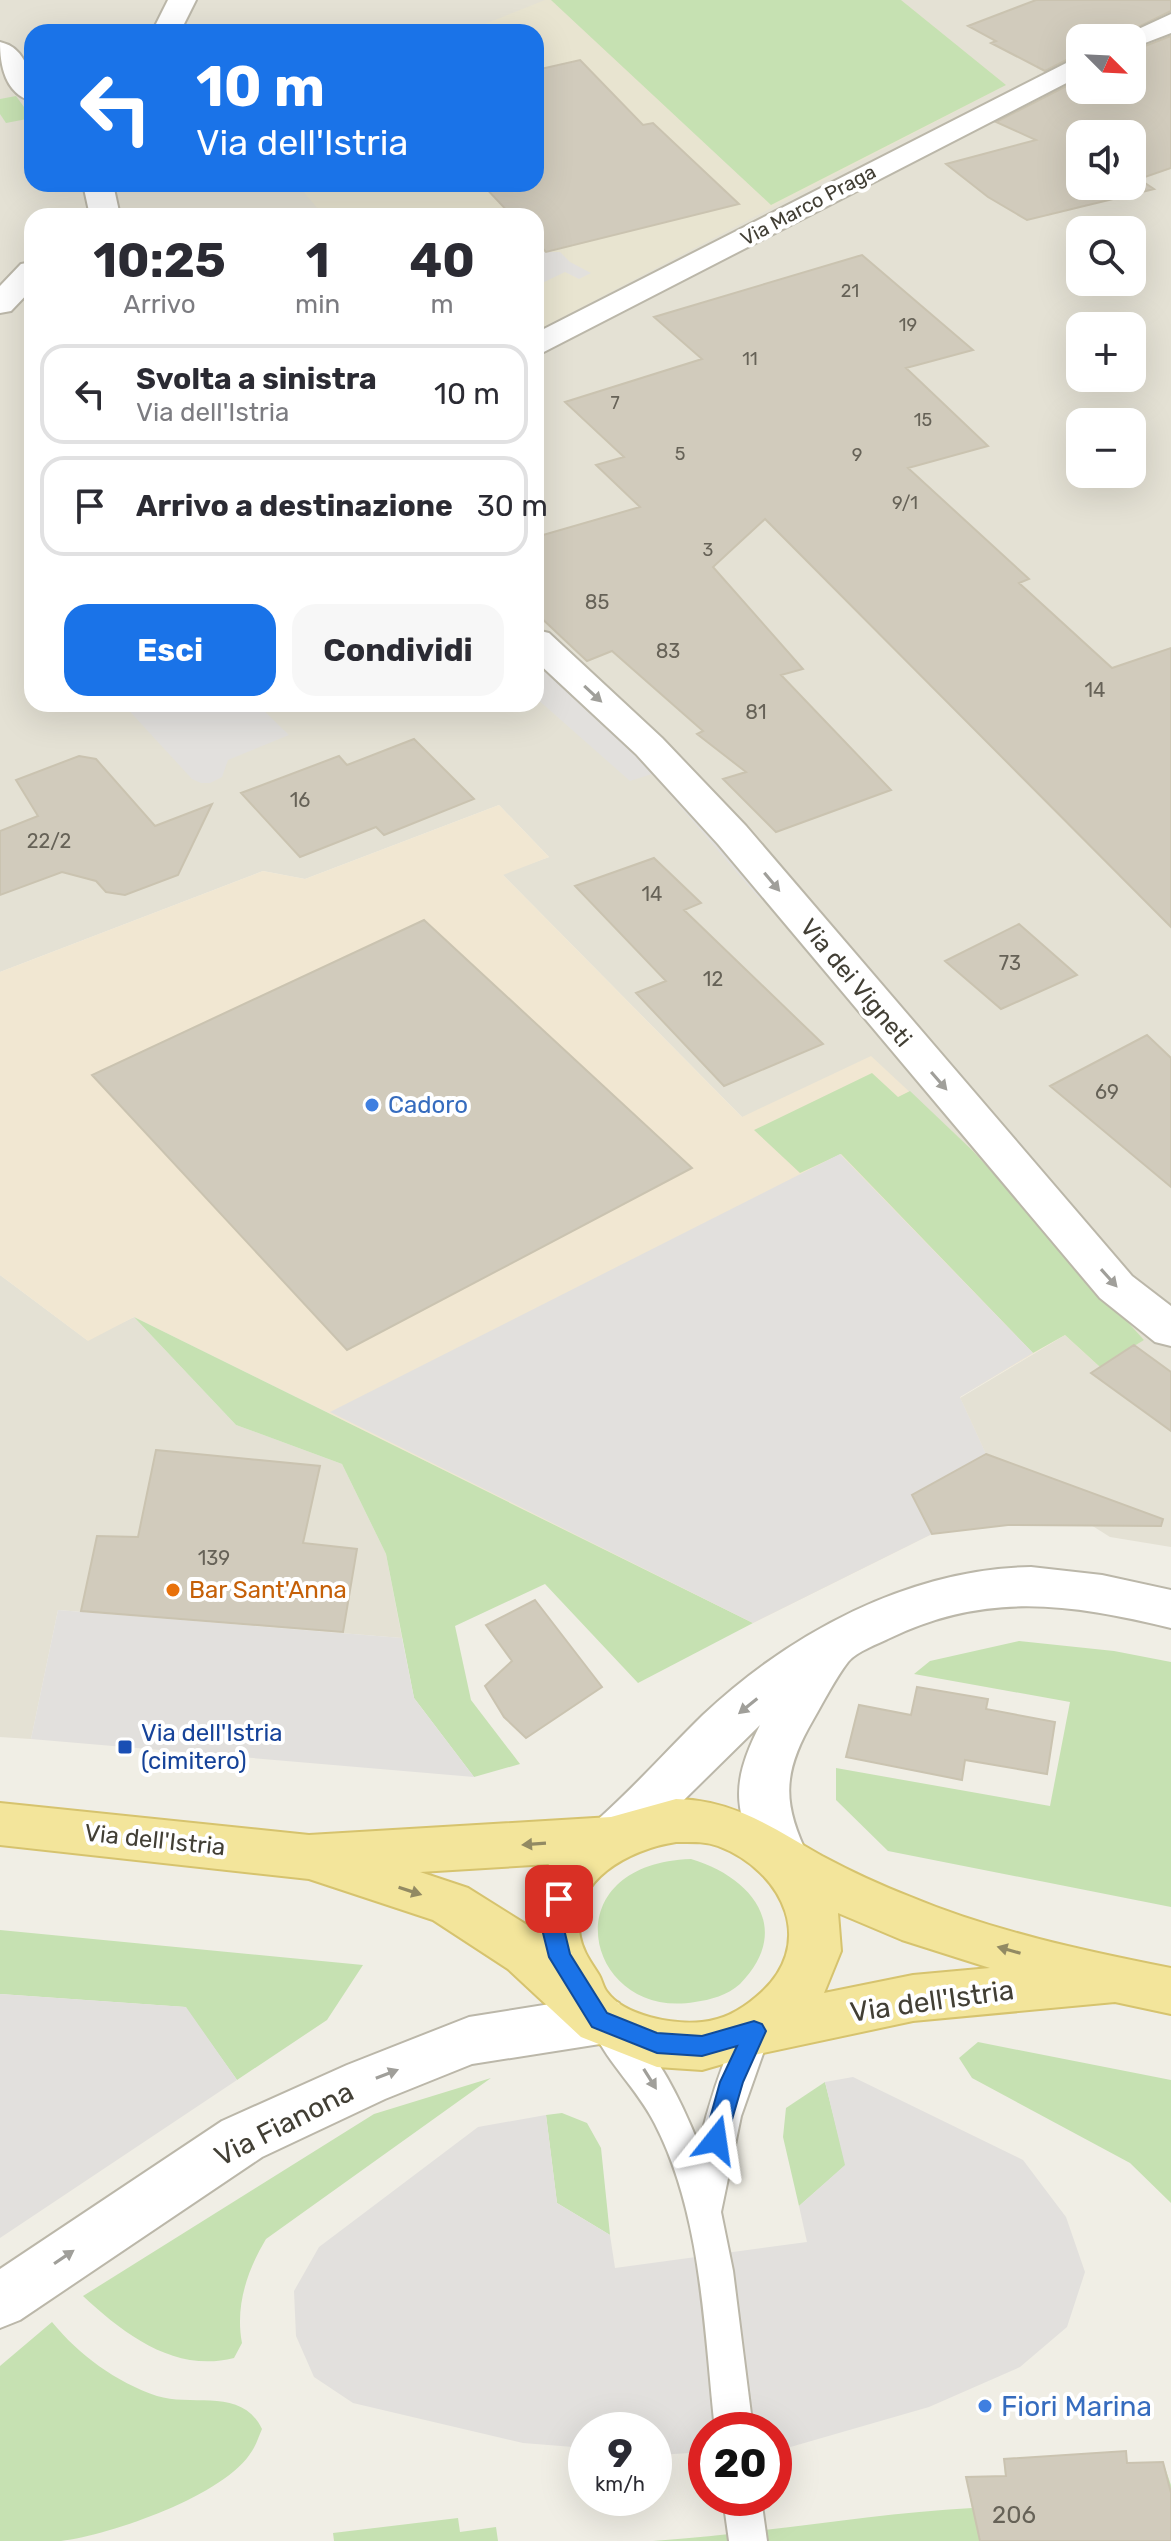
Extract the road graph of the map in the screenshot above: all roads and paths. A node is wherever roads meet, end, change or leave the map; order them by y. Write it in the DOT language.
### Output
graph roads {
  1 [pos="182,0"];
  2 [pos="1171,22"];
  3 [pos="170,24"];
  4 [pos="1146,34"];
  5 [pos="0,50"];
  6 [pos="1066,72"];
  7 [pos="24,82"];
  8 [pos="24,279"];
  9 [pos="0,304"];
  10 [pos="544,342"];
  11 [pos="544,648"];
  12 [pos="1164,1314"];
  13 [pos="1171,1609"];
  14 [pos="834,1646"];
  15 [pos="0,1824"];
  16 [pos="612,1838"];
  17 [pos="309,1857"];
  18 [pos="783,1858"];
  19 [pos="1111,1980"];
  20 [pos="1171,1991"];
  21 [pos="600,2020"];
  22 [pos="754,2031"];
  23 [pos="705,2210"];
  24 [pos="0,2301"];
  25 [pos="732,2412"];
  26 [pos="745,2516"];
  27 [pos="748,2541"];
  1 -- 3 [label="street"];
  2 -- 4 [label="street"];
  5 -- 7 [label="street"];
  6 -- 10 [label="street, Via Marco Praga"];
  8 -- 9 [label="street"];
  11 -- 12 [label="street, Via dei Vigneti, one-way"];
  13 -- 14 [label="street"];
  14 -- 16 [label="street, one-way"];
  14 -- 18 [label="street"];
  15 -- 17 [label="main road, Via dell'Istria"];
  16 -- 17 [label="main road, Via dell'Istria, one-way"];
  16 -- 18 [label="main road, Via dell'Istria"];
  16 -- 21 [label="main road, Via dell'Istria"];
  17 -- 21 [label="main road, Via dell'Istria, one-way"];
  19 -- 18 [label="main road, Via dell'Istria, one-way"];
  18 -- 22 [label="main road, Via dell'Istria"];
  19 -- 20 [label="main road, Via dell'Istria"];
  19 -- 22 [label="main road, Via dell'Istria"];
  21 -- 22 [label="main road, Via dell'Istria"];
  21 -- 23 [label="lane, one-way"];
  24 -- 21 [label="street, Via Fianona, one-way"];
  22 -- 23 [label="lane"];
  23 -- 25 [label="lane"];
  26 -- 27 [label="lane"];
}
